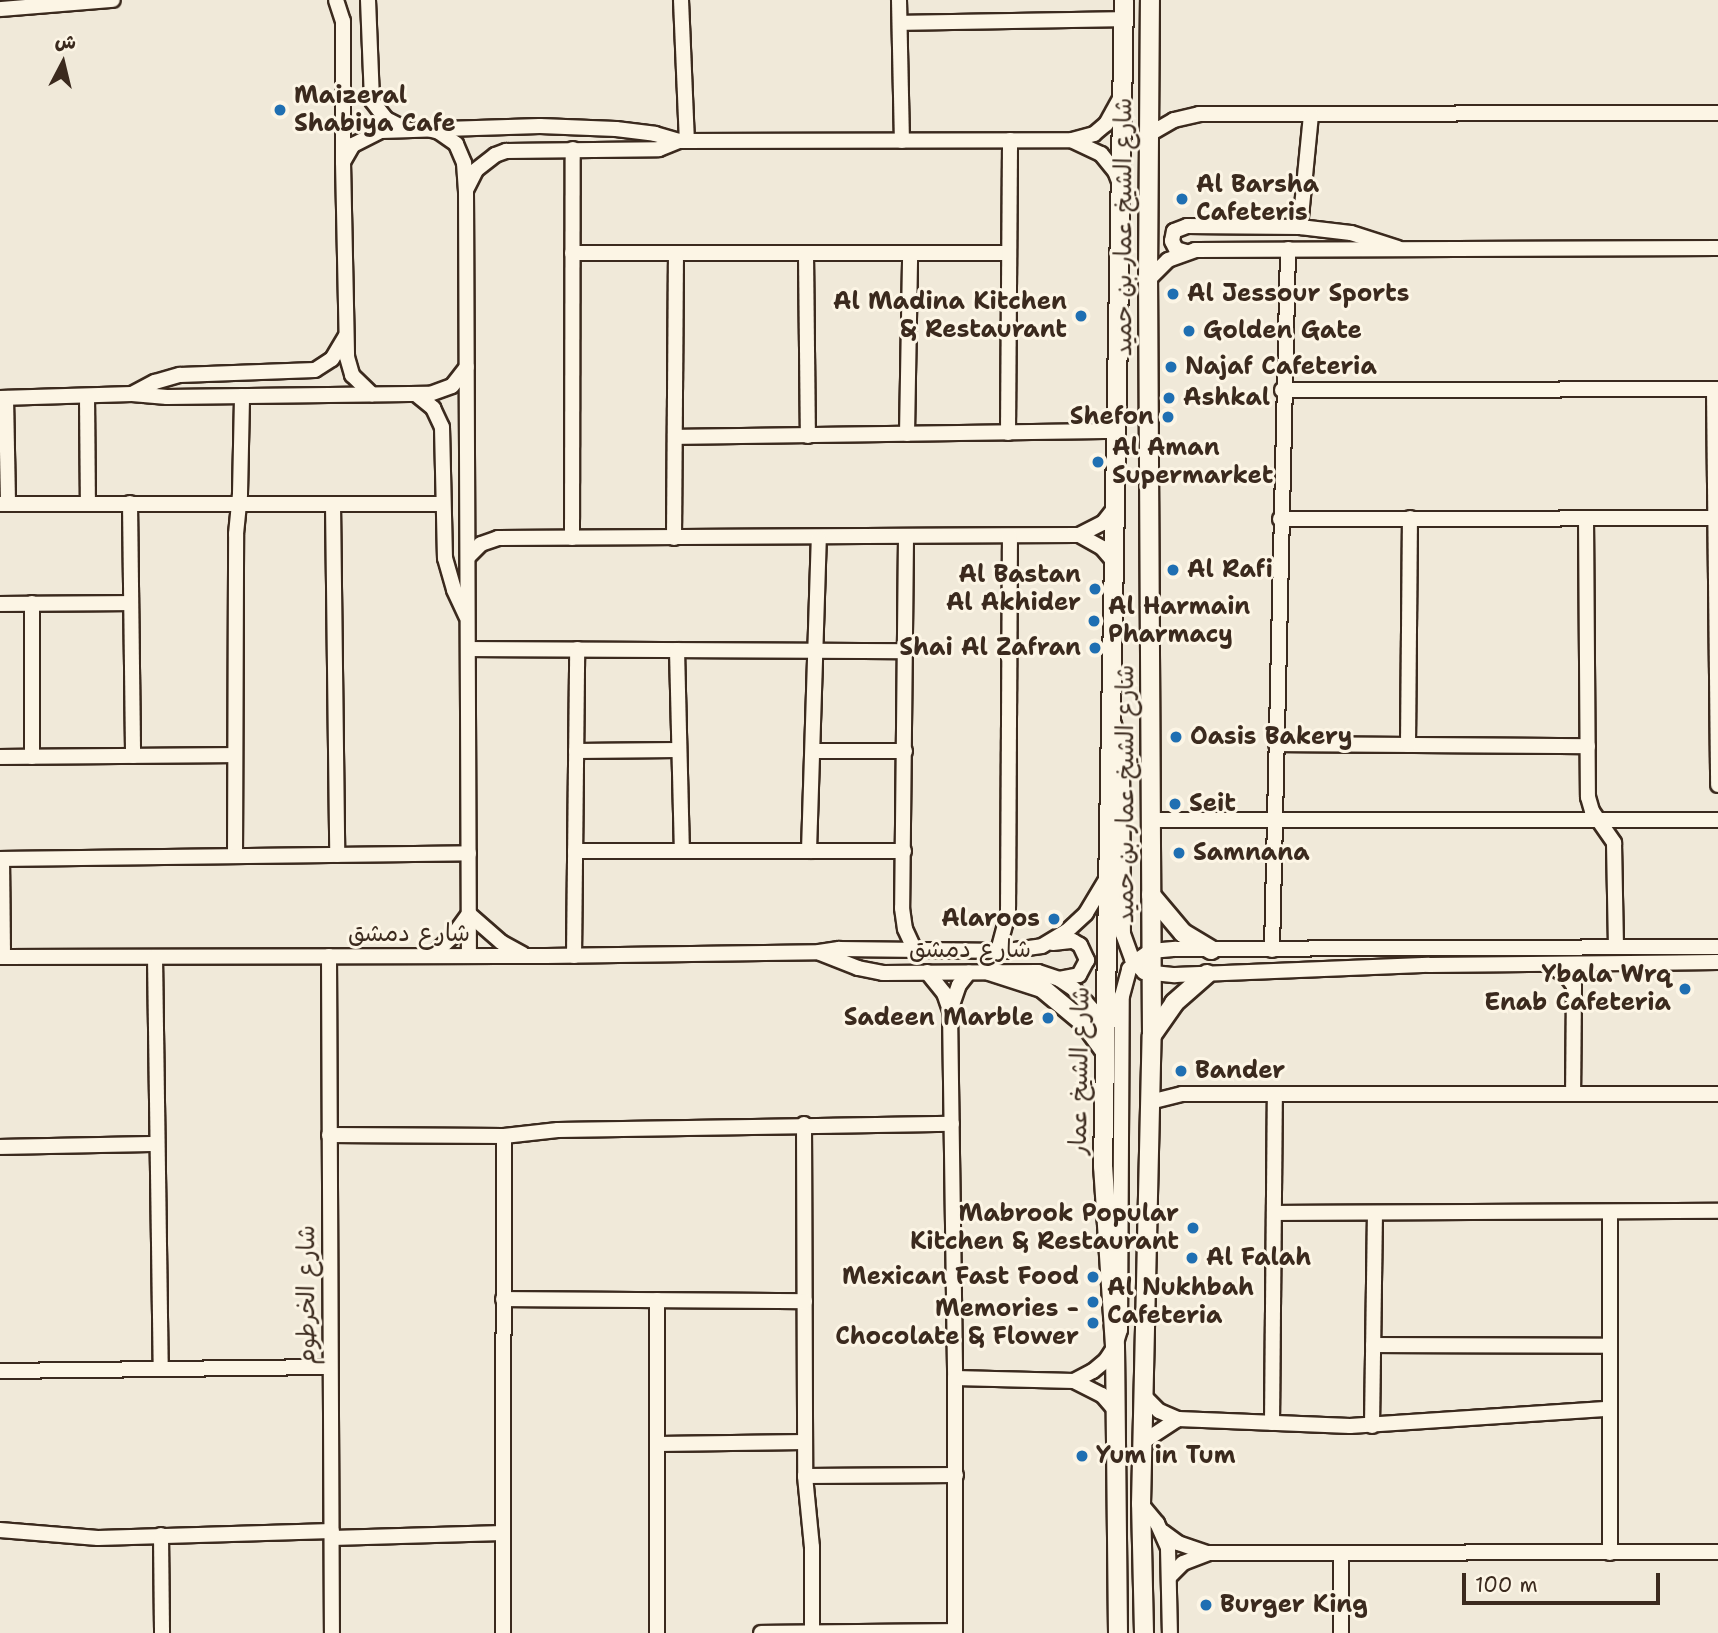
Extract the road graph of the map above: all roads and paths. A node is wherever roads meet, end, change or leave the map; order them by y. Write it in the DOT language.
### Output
graph roads {
  1 [pos="113,0"];
  2 [pos="336,0"];
  3 [pos="368,0"];
  4 [pos="681,0"];
  5 [pos="899,0"];
  6 [pos="1124,0"];
  7 [pos="1150,0"];
  8 [pos="0,9"];
  9 [pos="1124,19"];
  10 [pos="900,23"];
  11 [pos="1122,91"];
  12 [pos="1718,113"];
  13 [pos="1311,115"];
  14 [pos="428,129"];
  15 [pos="409,130"];
  16 [pos="1148,135"];
  17 [pos="1010,140"];
  18 [pos="1072,140"];
  19 [pos="683,141"];
  20 [pos="902,141"];
  21 [pos="573,149"];
  22 [pos="343,162"];
  23 [pos="466,191"];
  24 [pos="1122,191"];
  25 [pos="1300,227"];
  26 [pos="1288,248"];
  27 [pos="1718,248"];
  28 [pos="1403,250"];
  29 [pos="1186,252"];
  30 [pos="572,253"];
  31 [pos="1009,253"];
  32 [pos="676,254"];
  33 [pos="806,254"];
  34 [pos="910,254"];
  35 [pos="1148,281"];
  36 [pos="346,332"];
  37 [pos="467,367"];
  38 [pos="1716,389"];
  39 [pos="1282,390"];
  40 [pos="132,394"];
  41 [pos="372,394"];
  42 [pos="417,395"];
  43 [pos="242,396"];
  44 [pos="87,397"];
  45 [pos="3,398"];
  46 [pos="1116,431"];
  47 [pos="1008,433"];
  48 [pos="907,434"];
  49 [pos="808,436"];
  50 [pos="675,437"];
  51 [pos="88,503"];
  52 [pos="130,503"];
  53 [pos="240,503"];
  54 [pos="4,504"];
  55 [pos="333,504"];
  56 [pos="443,504"];
  57 [pos="1114,509"];
  58 [pos="1410,518"];
  59 [pos="1586,518"];
  60 [pos="1715,518"];
  61 [pos="468,519"];
  62 [pos="1280,519"];
  63 [pos="1079,535"];
  64 [pos="1010,536"];
  65 [pos="498,538"];
  66 [pos="572,538"];
  67 [pos="674,538"];
  68 [pos="819,538"];
  69 [pos="906,538"];
  70 [pos="468,557"];
  71 [pos="1115,563"];
  72 [pos="32,603"];
  73 [pos="131,603"];
  74 [pos="0,604"];
  75 [pos="469,620"];
  76 [pos="469,649"];
  77 [pos="577,649"];
  78 [pos="677,650"];
  79 [pos="816,650"];
  80 [pos="905,651"];
  81 [pos="1113,723"];
  82 [pos="1276,744"];
  83 [pos="1408,745"];
  84 [pos="1588,746"];
  85 [pos="678,750"];
  86 [pos="576,751"];
  87 [pos="813,751"];
  88 [pos="905,751"];
  89 [pos="235,755"];
  90 [pos="133,756"];
  91 [pos="0,757"];
  92 [pos="32,757"];
  93 [pos="1718,785"];
  94 [pos="1274,819"];
  95 [pos="1150,820"];
  96 [pos="1718,820"];
  97 [pos="1601,821"];
  98 [pos="575,851"];
  99 [pos="682,851"];
  100 [pos="809,851"];
  101 [pos="904,851"];
  102 [pos="469,853"];
  103 [pos="337,855"];
  104 [pos="235,856"];
  105 [pos="1,859"];
  106 [pos="1106,880"];
  107 [pos="1151,895"];
  108 [pos="469,914"];
  109 [pos="1042,946"];
  110 [pos="1616,946"];
  111 [pos="1718,947"];
  112 [pos="915,950"];
  113 [pos="1211,950"];
  114 [pos="1272,950"];
  115 [pos="998,951"];
  116 [pos="1151,951"];
  117 [pos="819,952"];
  118 [pos="329,956"];
  119 [pos="431,956"];
  120 [pos="469,956"];
  121 [pos="525,956"];
  122 [pos="574,956"];
  123 [pos="2,957"];
  124 [pos="155,957"];
  125 [pos="1718,962"];
  126 [pos="1135,963"];
  127 [pos="1601,963"];
  128 [pos="1549,964"];
  129 [pos="989,971"];
  130 [pos="927,972"];
  131 [pos="969,972"];
  132 [pos="1151,974"];
  133 [pos="1207,974"];
  134 [pos="1059,979"];
  135 [pos="1574,986"];
  136 [pos="950,1010"];
  137 [pos="1105,1024"];
  138 [pos="1152,1035"];
  139 [pos="1105,1052"];
  140 [pos="1573,1094"];
  141 [pos="1718,1094"];
  142 [pos="1275,1095"];
  143 [pos="1150,1102"];
  144 [pos="804,1124"];
  145 [pos="952,1124"];
  146 [pos="329,1135"];
  147 [pos="504,1136"];
  148 [pos="157,1144"];
  149 [pos="0,1147"];
  150 [pos="1718,1211"];
  151 [pos="1610,1212"];
  152 [pos="1274,1213"];
  153 [pos="1375,1213"];
  154 [pos="503,1299"];
  155 [pos="657,1300"];
  156 [pos="805,1301"];
  157 [pos="1373,1345"];
  158 [pos="1115,1346"];
  159 [pos="1609,1346"];
  160 [pos="330,1367"];
  161 [pos="162,1369"];
  162 [pos="0,1371"];
  163 [pos="956,1378"];
  164 [pos="1074,1381"];
  165 [pos="1143,1396"];
  166 [pos="1608,1409"];
  167 [pos="1116,1411"];
  168 [pos="1178,1419"];
  169 [pos="1272,1423"];
  170 [pos="1371,1426"];
  171 [pos="1143,1441"];
  172 [pos="805,1442"];
  173 [pos="658,1444"];
  174 [pos="956,1475"];
  175 [pos="804,1476"];
  176 [pos="1141,1504"];
  177 [pos="0,1530"];
  178 [pos="1162,1531"];
  179 [pos="503,1533"];
  180 [pos="332,1534"];
  181 [pos="161,1535"];
  182 [pos="1718,1552"];
  183 [pos="1209,1553"];
  184 [pos="1341,1553"];
  185 [pos="1610,1553"];
  186 [pos="1170,1576"];
  187 [pos="955,1632"];
  188 [pos="162,1633"];
  189 [pos="332,1633"];
  190 [pos="503,1633"];
  191 [pos="657,1633"];
  192 [pos="761,1633"];
  193 [pos="812,1633"];
  194 [pos="1118,1633"];
  195 [pos="1144,1633"];
  196 [pos="1170,1633"];
  197 [pos="1341,1633"];
  1 -- 8 [label="street"];
  2 -- 22 [label="street"];
  3 -- 15 [label="street"];
  4 -- 19 [label="street"];
  5 -- 10 [label="street"];
  6 -- 9 [label="main road, شارع الشيخ عمار بن حميد"];
  7 -- 16 [label="main road, شارع الشيخ عمار بن حميد"];
  9 -- 10 [label="street"];
  9 -- 11 [label="main road, شارع الشيخ عمار بن حميد"];
  10 -- 20 [label="street"];
  11 -- 18 [label="street"];
  11 -- 24 [label="main road, شارع الشيخ عمار بن حميد"];
  12 -- 13 [label="street"];
  13 -- 16 [label="street"];
  13 -- 25 [label="street"];
  14 -- 15 [label="street"];
  14 -- 19 [label="street"];
  14 -- 23 [label="street"];
  15 -- 22 [label="street"];
  16 -- 35 [label="main road, شارع الشيخ عمار بن حميد"];
  17 -- 18 [label="street"];
  17 -- 20 [label="street"];
  17 -- 31 [label="street"];
  18 -- 24 [label="street"];
  19 -- 20 [label="street"];
  19 -- 21 [label="street"];
  21 -- 23 [label="street"];
  21 -- 30 [label="street"];
  22 -- 36 [label="street"];
  23 -- 37 [label="street"];
  24 -- 46 [label="main road, شارع الشيخ عمار بن حميد"];
  25 -- 28 [label="street"];
  25 -- 29 [label="street"];
  26 -- 28 [label="street"];
  26 -- 29 [label="street"];
  26 -- 39 [label="street"];
  27 -- 28 [label="street"];
  29 -- 35 [label="street"];
  30 -- 32 [label="street"];
  30 -- 66 [label="street"];
  31 -- 34 [label="street"];
  31 -- 47 [label="street"];
  32 -- 33 [label="street"];
  32 -- 50 [label="street"];
  33 -- 34 [label="street"];
  33 -- 49 [label="street"];
  34 -- 48 [label="street"];
  35 -- 95 [label="main road, شارع الشيخ عمار بن حميد"];
  36 -- 40 [label="street"];
  36 -- 41 [label="street"];
  37 -- 42 [label="street"];
  37 -- 61 [label="street"];
  38 -- 39 [label="street"];
  38 -- 60 [label="street"];
  39 -- 62 [label="street"];
  40 -- 43 [label="street"];
  40 -- 44 [label="street"];
  41 -- 42 [label="street"];
  41 -- 43 [label="street"];
  42 -- 56 [label="street"];
  43 -- 53 [label="street"];
  44 -- 45 [label="street"];
  44 -- 51 [label="street"];
  45 -- 54 [label="street"];
  46 -- 47 [label="street"];
  46 -- 57 [label="main road, شارع الشيخ عمار بن حميد"];
  47 -- 48 [label="street"];
  48 -- 49 [label="street"];
  49 -- 50 [label="street"];
  50 -- 67 [label="street"];
  51 -- 52 [label="street"];
  51 -- 54 [label="street"];
  52 -- 53 [label="street"];
  52 -- 73 [label="street"];
  53 -- 55 [label="street"];
  53 -- 89 [label="street"];
  55 -- 56 [label="street"];
  55 -- 103 [label="street"];
  56 -- 75 [label="street"];
  57 -- 63 [label="street"];
  57 -- 71 [label="main road, شارع الشيخ عمار"];
  58 -- 59 [label="street"];
  58 -- 62 [label="street"];
  58 -- 83 [label="street"];
  59 -- 60 [label="street"];
  59 -- 84 [label="street"];
  60 -- 93 [label="street"];
  61 -- 65 [label="street"];
  61 -- 70 [label="street"];
  62 -- 82 [label="street"];
  63 -- 64 [label="street"];
  63 -- 71 [label="street"];
  64 -- 69 [label="street"];
  64 -- 115 [label="street"];
  65 -- 66 [label="street"];
  65 -- 70 [label="street"];
  66 -- 67 [label="street"];
  67 -- 68 [label="street"];
  68 -- 69 [label="street"];
  68 -- 79 [label="street"];
  69 -- 80 [label="street"];
  70 -- 75 [label="street"];
  71 -- 81 [label="main road, شارع الشيخ عمار"];
  72 -- 73 [label="street"];
  72 -- 74 [label="street"];
  72 -- 92 [label="street"];
  73 -- 90 [label="street"];
  75 -- 76 [label="street"];
  76 -- 77 [label="street"];
  76 -- 102 [label="street"];
  77 -- 78 [label="street"];
  77 -- 86 [label="street"];
  78 -- 79 [label="street"];
  78 -- 85 [label="street"];
  79 -- 80 [label="street"];
  79 -- 87 [label="street"];
  80 -- 88 [label="street"];
  81 -- 106 [label="main road, شارع الشيخ عمار"];
  81 -- 126 [label="street"];
  82 -- 83 [label="street"];
  82 -- 94 [label="street"];
  83 -- 84 [label="street"];
  84 -- 97 [label="street"];
  85 -- 86 [label="street"];
  85 -- 99 [label="street"];
  86 -- 98 [label="street"];
  87 -- 88 [label="street"];
  87 -- 100 [label="street"];
  88 -- 101 [label="street"];
  89 -- 90 [label="street"];
  89 -- 104 [label="street"];
  90 -- 92 [label="street"];
  91 -- 92 [label="street"];
  94 -- 95 [label="street"];
  94 -- 97 [label="street"];
  94 -- 114 [label="street"];
  95 -- 107 [label="main road, شارع الشيخ عمار بن حميد"];
  96 -- 97 [label="street"];
  97 -- 110 [label="street"];
  98 -- 99 [label="street"];
  98 -- 122 [label="street"];
  99 -- 100 [label="street"];
  100 -- 101 [label="street"];
  101 -- 112 [label="street"];
  102 -- 103 [label="street"];
  102 -- 108 [label="street"];
  103 -- 104 [label="street"];
  104 -- 105 [label="street"];
  105 -- 123 [label="street"];
  106 -- 109 [label="street, شارع دمشق"];
  106 -- 137 [label="main road, شارع الشيخ عمار"];
  107 -- 113 [label="main road"];
  107 -- 116 [label="main road, شارع الشيخ عمار بن حميد"];
  108 -- 119 [label="street"];
  108 -- 120 [label="street"];
  108 -- 121 [label="street"];
  109 -- 115 [label="street, شارع دمشق"];
  109 -- 134 [label="street"];
  110 -- 111 [label="street"];
  110 -- 114 [label="street"];
  112 -- 115 [label="street, شارع دمشق"];
  112 -- 117 [label="street, شارع دمشق"];
  113 -- 114 [label="street"];
  113 -- 116 [label="street"];
  116 -- 126 [label="street"];
  116 -- 132 [label="main road, شارع الشيخ عمار بن حميد"];
  117 -- 122 [label="street, شارع دمشق"];
  117 -- 130 [label="street, شارع دمشق"];
  118 -- 119 [label="street, شارع دمشق"];
  118 -- 124 [label="street, شارع دمشق"];
  118 -- 146 [label="street, شارع الخرطوم"];
  119 -- 120 [label="street, شارع دمشق"];
  120 -- 121 [label="street, شارع دمشق"];
  121 -- 122 [label="street, شارع دمشق"];
  123 -- 124 [label="street, شارع دمشق"];
  124 -- 148 [label="street"];
  125 -- 127 [label="street"];
  126 -- 132 [label="street"];
  126 -- 158 [label="street"];
  127 -- 128 [label="street"];
  127 -- 135 [label="street"];
  128 -- 133 [label="street"];
  128 -- 135 [label="street"];
  129 -- 131 [label="street, شارع دمشق"];
  129 -- 134 [label="street, شارع دمشق"];
  129 -- 139 [label="main road"];
  130 -- 131 [label="street, شارع دمشق"];
  130 -- 136 [label="street"];
  131 -- 136 [label="street"];
  132 -- 133 [label="street"];
  132 -- 138 [label="main road, شارع الشيخ عمار بن حميد"];
  133 -- 138 [label="main road"];
  134 -- 137 [label="street, شارع دمشق"];
  135 -- 140 [label="street"];
  136 -- 145 [label="street"];
  137 -- 139 [label="main road, شارع الشيخ عمار"];
  138 -- 143 [label="main road, شارع الشيخ عمار بن حميد"];
  139 -- 158 [label="main road, شارع الشيخ عمار"];
  140 -- 141 [label="street"];
  140 -- 142 [label="street"];
  142 -- 143 [label="street"];
  142 -- 152 [label="street"];
  143 -- 165 [label="main road, شارع الشيخ عمار بن حميد"];
  144 -- 145 [label="street"];
  144 -- 147 [label="street"];
  144 -- 156 [label="street"];
  145 -- 163 [label="street"];
  146 -- 147 [label="street"];
  146 -- 160 [label="street, شارع الخرطوم"];
  147 -- 154 [label="street"];
  148 -- 149 [label="street"];
  148 -- 161 [label="street"];
  150 -- 151 [label="street"];
  151 -- 153 [label="street"];
  151 -- 159 [label="street"];
  152 -- 153 [label="street"];
  152 -- 169 [label="street"];
  153 -- 157 [label="street"];
  154 -- 155 [label="street"];
  154 -- 179 [label="street"];
  155 -- 156 [label="street"];
  155 -- 173 [label="street"];
  156 -- 172 [label="street"];
  157 -- 159 [label="street"];
  157 -- 170 [label="street"];
  158 -- 164 [label="street"];
  158 -- 167 [label="main road, شارع الشيخ عمار"];
  159 -- 166 [label="street"];
  160 -- 161 [label="street"];
  160 -- 180 [label="street, شارع الخرطوم"];
  161 -- 162 [label="street"];
  163 -- 164 [label="street"];
  163 -- 174 [label="street"];
  164 -- 167 [label="street"];
  165 -- 168 [label="street"];
  165 -- 171 [label="main road, شارع الشيخ عمار بن حميد"];
  166 -- 170 [label="street"];
  166 -- 185 [label="street"];
  167 -- 194 [label="main road, شارع الشيخ عمار"];
  168 -- 169 [label="street"];
  168 -- 171 [label="street"];
  169 -- 170 [label="street"];
  171 -- 176 [label="main road, شارع الشيخ عمار بن حميد"];
  172 -- 173 [label="street"];
  172 -- 175 [label="street"];
  173 -- 191 [label="street"];
  174 -- 175 [label="street"];
  174 -- 187 [label="street"];
  175 -- 193 [label="street"];
  176 -- 178 [label="street"];
  176 -- 195 [label="main road"];
  177 -- 181 [label="street"];
  178 -- 183 [label="street"];
  178 -- 186 [label="street"];
  179 -- 180 [label="street"];
  179 -- 190 [label="street"];
  180 -- 181 [label="street"];
  180 -- 189 [label="street, شارع الخرطوم"];
  181 -- 188 [label="street"];
  182 -- 185 [label="street"];
  183 -- 184 [label="street"];
  183 -- 186 [label="street"];
  184 -- 185 [label="street"];
  184 -- 197 [label="street"];
  186 -- 196 [label="street"];
  187 -- 193 [label="street"];
  192 -- 193 [label="street"];
}
